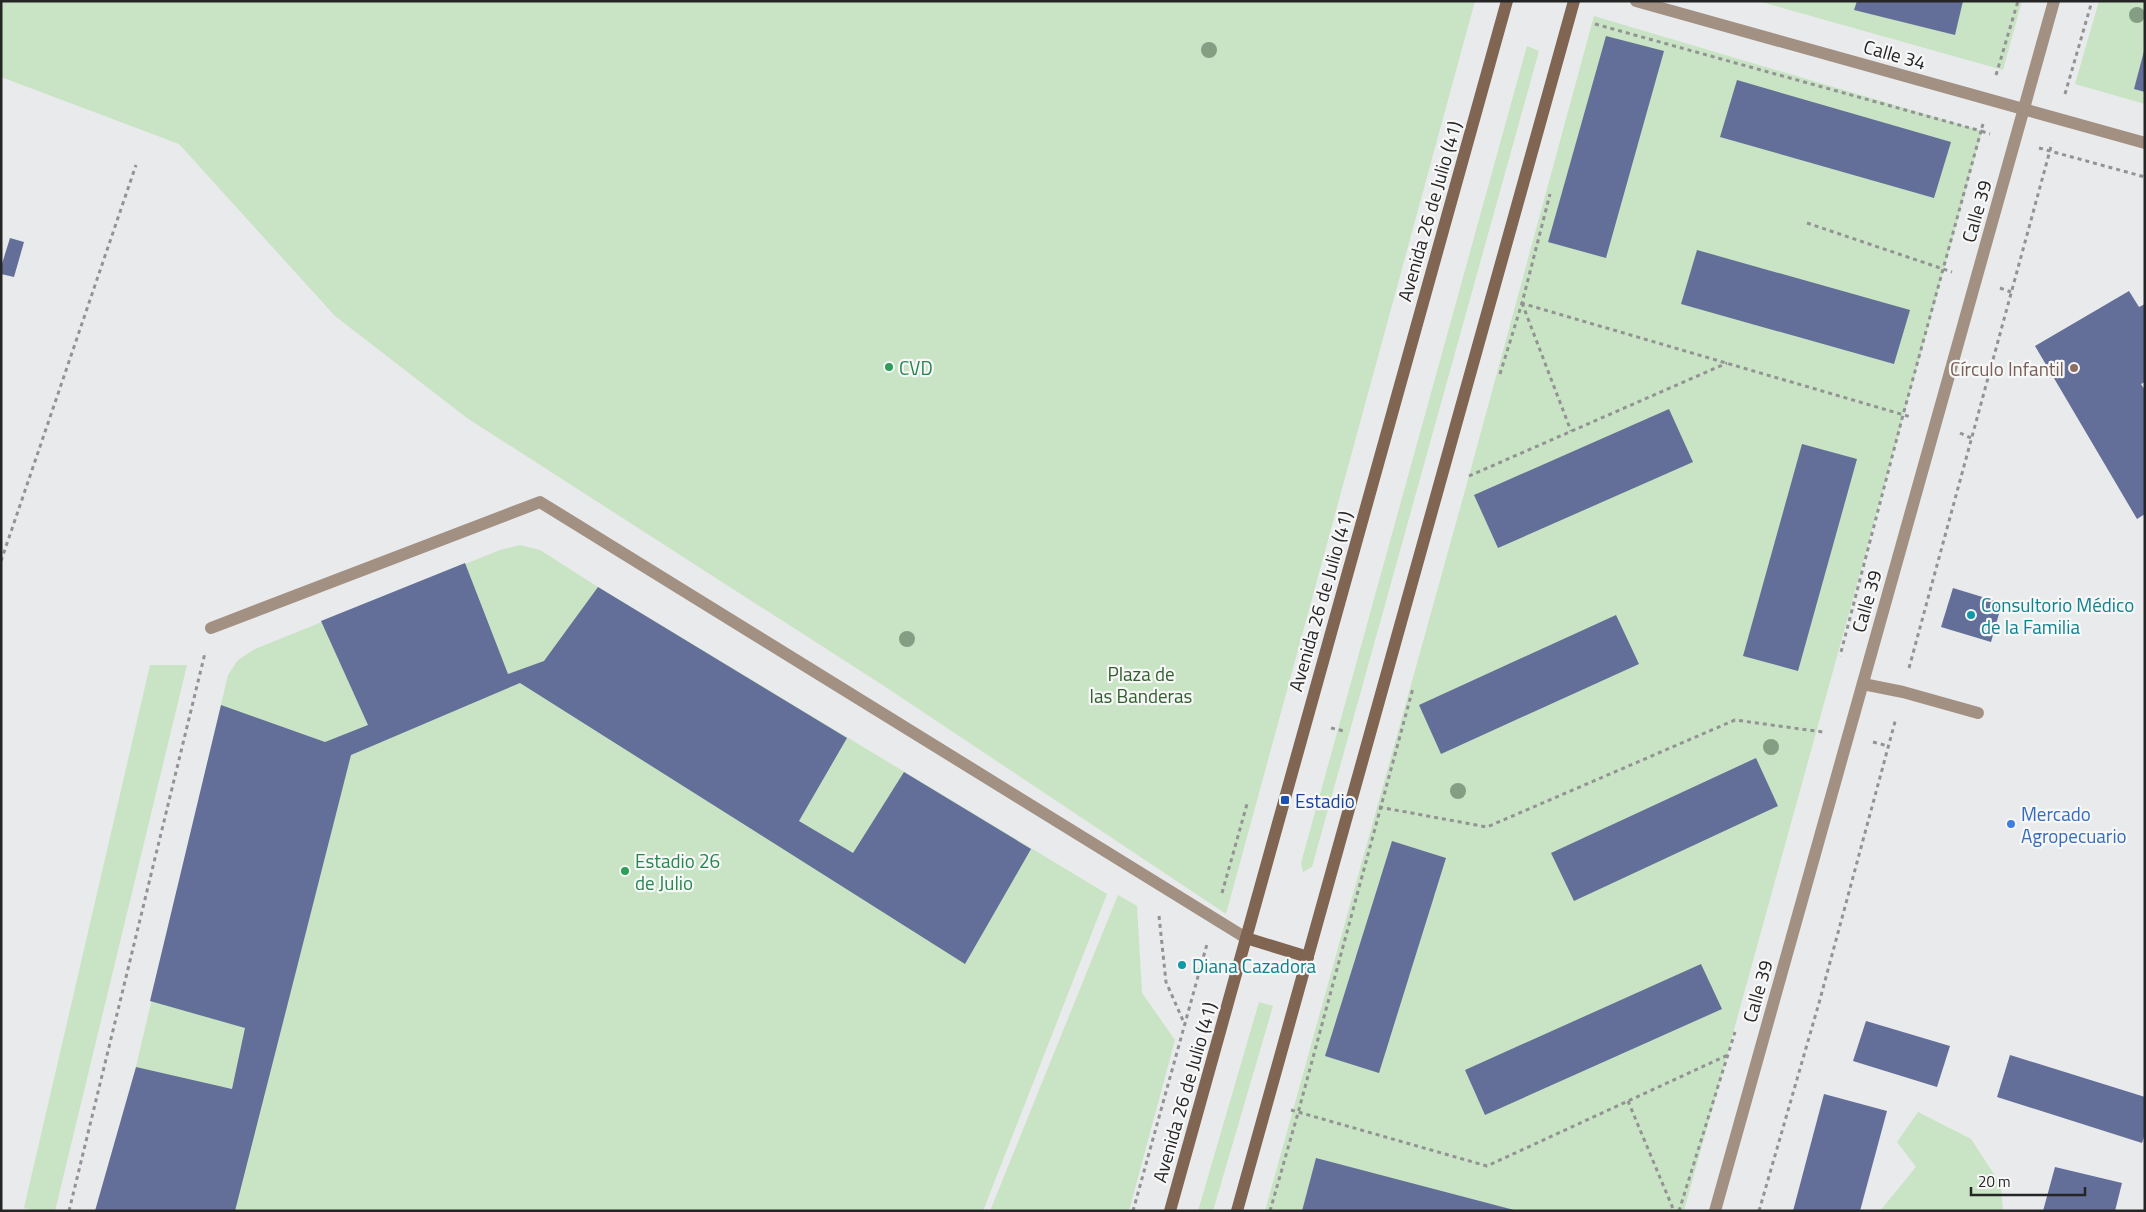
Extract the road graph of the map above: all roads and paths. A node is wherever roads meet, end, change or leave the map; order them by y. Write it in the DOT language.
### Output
graph roads {
  1 [pos="1507,1"];
  2 [pos="1574,1"];
  3 [pos="1636,1"];
  4 [pos="2018,1"];
  5 [pos="2054,1"];
  6 [pos="2092,1"];
  7 [pos="1597,16"];
  8 [pos="1570,18"];
  9 [pos="1595,24"];
  10 [pos="1592,33"];
  11 [pos="1990,100"];
  12 [pos="2024,110"];
  13 [pos="2058,120"];
  14 [pos="1981,131"];
  15 [pos="2015,141"];
  16 [pos="2145,143"];
  17 [pos="2050,151"];
  18 [pos="136,165"];
  19 [pos="2145,177"];
  20 [pos="1552,187"];
  21 [pos="1807,223"];
  22 [pos="1944,269"];
  23 [pos="1976,280"];
  24 [pos="2011,292"];
  25 [pos="1492,294"];
  26 [pos="1522,303"];
  27 [pos="1727,363"];
  28 [pos="1500,376"];
  29 [pos="1903,415"];
  30 [pos="1935,424"];
  31 [pos="1571,431"];
  32 [pos="1971,438"];
  33 [pos="1472,466"];
  34 [pos="1469,476"];
  35 [pos="1440,483"];
  36 [pos="1467,485"];
  37 [pos="1,561"];
  38 [pos="211,628"];
  39 [pos="1838,664"];
  40 [pos="1414,684"];
  41 [pos="1862,684"];
  42 [pos="1903,692"];
  43 [pos="1978,713"];
  44 [pos="1823,722"];
  45 [pos="1821,732"];
  46 [pos="1848,735"];
  47 [pos="1818,741"];
  48 [pos="1888,746"];
  49 [pos="1352,800"];
  50 [pos="1247,804"];
  51 [pos="1381,807"];
  52 [pos="1156,883"];
  53 [pos="1214,918"];
  54 [pos="1246,938"];
  55 [pos="1308,957"];
  56 [pos="1185,1026"];
  57 [pos="1737,1026"];
  58 [pos="1765,1034"];
  59 [pos="1728,1055"];
  60 [pos="1628,1101"];
  61 [pos="1266,1103"];
  62 [pos="1298,1112"];
  63 [pos="69,1211"];
  64 [pos="1132,1211"];
  65 [pos="1170,1211"];
  66 [pos="1237,1211"];
  67 [pos="1270,1211"];
  68 [pos="1674,1211"];
  69 [pos="1679,1211"];
  70 [pos="1715,1211"];
  71 [pos="1759,1211"];
  1 -- 54 [label="main road, Avenida 26 de Julio (41)"];
  2 -- 8 [label="main road"];
  3 -- 11 [label="street, Calle 34"];
  4 -- 11 [label="path"];
  5 -- 12 [label="street, Calle 39"];
  6 -- 13 [label="path"];
  7 -- 9 [label="path"];
  8 -- 9 [label="path"];
  8 -- 25 [label="main road"];
  9 -- 10 [label="path"];
  9 -- 14 [label="path"];
  11 -- 12 [label="street, Calle 34"];
  11 -- 14 [label="path"];
  12 -- 13 [label="street, Calle 34"];
  12 -- 15 [label="street, Calle 39"];
  13 -- 16 [label="street, Calle 34"];
  13 -- 17 [label="path"];
  14 -- 15 [label="path"];
  14 -- 22 [label="path"];
  15 -- 17 [label="path"];
  15 -- 23 [label="street, Calle 39"];
  17 -- 19 [label="path"];
  17 -- 24 [label="path"];
  18 -- 37 [label="path"];
  20 -- 26 [label="path"];
  21 -- 22 [label="path"];
  22 -- 23 [label="path"];
  22 -- 29 [label="path"];
  23 -- 24 [label="path"];
  23 -- 30 [label="street, Calle 39"];
  24 -- 32 [label="path"];
  25 -- 26 [label="path"];
  25 -- 35 [label="main road"];
  26 -- 27 [label="path"];
  26 -- 28 [label="path"];
  26 -- 31 [label="path"];
  27 -- 29 [label="path"];
  27 -- 31 [label="path"];
  29 -- 30 [label="path"];
  29 -- 39 [label="path"];
  30 -- 32 [label="path"];
  30 -- 41 [label="street, Calle 39"];
  31 -- 34 [label="path"];
  32 -- 42 [label="path"];
  33 -- 34 [label="path"];
  34 -- 35 [label="path"];
  34 -- 36 [label="path"];
  35 -- 49 [label="main road"];
  38 -- 52 [label="street"];
  38 -- 63 [label="path"];
  40 -- 51 [label="path"];
  41 -- 42 [label="street"];
  41 -- 46 [label="street, Calle 39"];
  42 -- 43 [label="street"];
  42 -- 48 [label="path"];
  44 -- 45 [label="path"];
  45 -- 46 [label="path"];
  45 -- 47 [label="path"];
  45 -- 51 [label="path"];
  46 -- 48 [label="path"];
  46 -- 58 [label="street, Calle 39"];
  48 -- 71 [label="path"];
  49 -- 51 [label="path"];
  49 -- 55 [label="main road"];
  50 -- 53 [label="path"];
  51 -- 62 [label="path"];
  52 -- 53 [label="street"];
  52 -- 56 [label="path"];
  53 -- 54 [label="street"];
  53 -- 56 [label="path"];
  54 -- 55 [label="main road"];
  54 -- 65 [label="main road, Avenida 26 de Julio (41)"];
  55 -- 61 [label="main road"];
  56 -- 64 [label="path"];
  57 -- 59 [label="path"];
  58 -- 59 [label="path"];
  58 -- 70 [label="street, Calle 39"];
  59 -- 60 [label="path"];
  59 -- 69 [label="path"];
  60 -- 62 [label="path"];
  60 -- 68 [label="path"];
  61 -- 62 [label="path"];
  61 -- 66 [label="main road"];
  62 -- 67 [label="path"];
}
